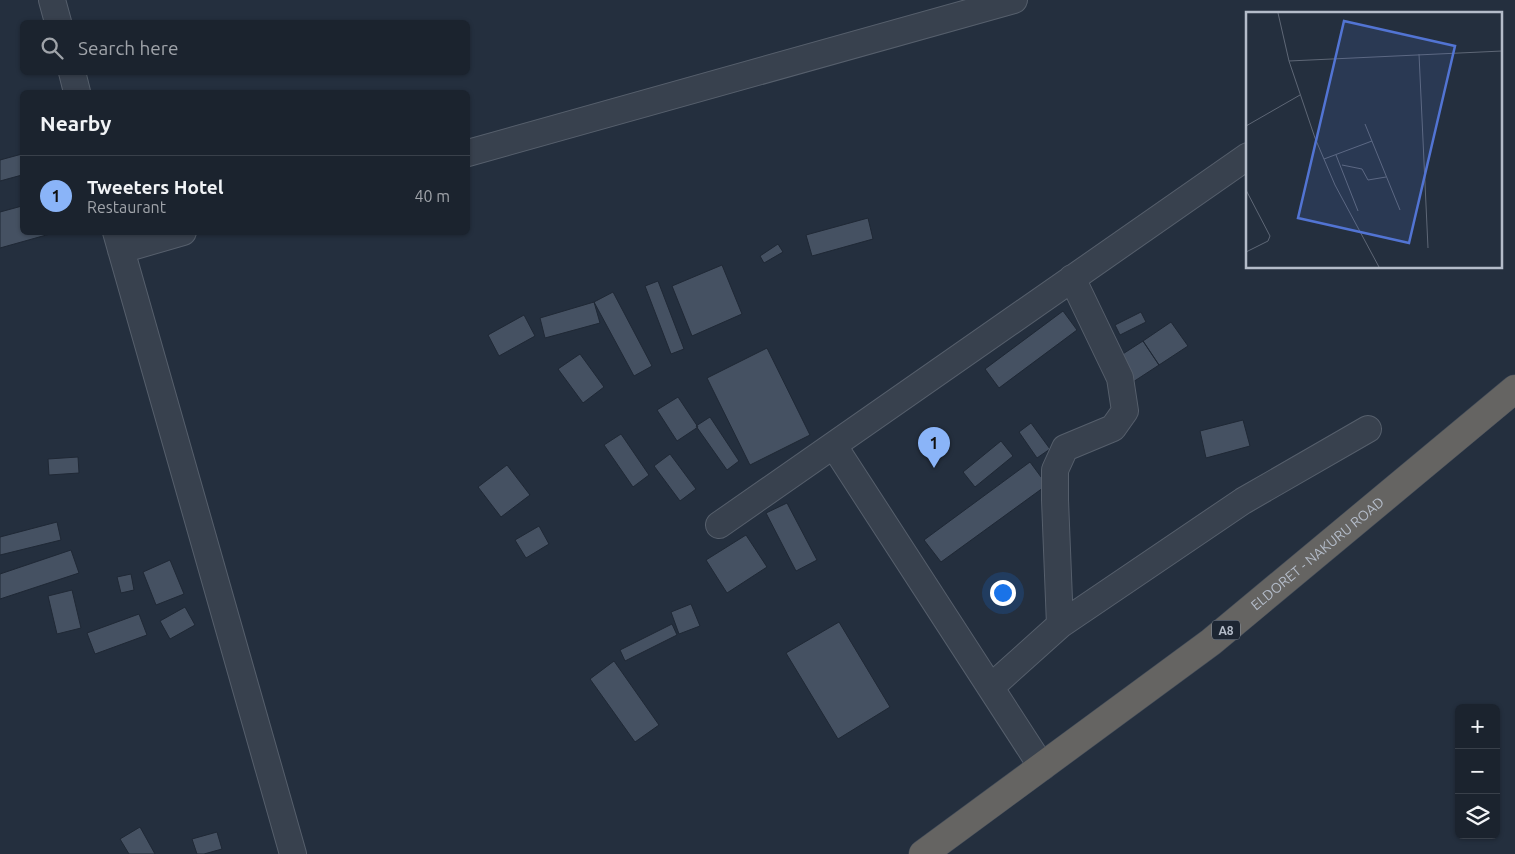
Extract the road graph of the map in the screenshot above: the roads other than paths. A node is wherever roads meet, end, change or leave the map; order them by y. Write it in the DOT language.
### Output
graph roads {
  1 [pos="52,0"];
  2 [pos="1014,0"];
  3 [pos="57,20"];
  4 [pos="73,75"];
  5 [pos="76,90"];
  6 [pos="470,152"];
  7 [pos="1246,157"];
  8 [pos="161,235"];
  9 [pos="118,241"];
  10 [pos="1072,278"];
  11 [pos="1515,388"];
  12 [pos="1368,429"];
  13 [pos="834,446"];
  14 [pos="719,525"];
  15 [pos="1060,625"];
  16 [pos="991,687"];
  17 [pos="1042,767"];
  18 [pos="293,854"];
  19 [pos="922,854"];
  1 -- 3 [label="street"];
  2 -- 6 [label="street"];
  4 -- 5 [label="street"];
  7 -- 10 [label="street"];
  8 -- 9 [label="street"];
  9 -- 18 [label="street"];
  10 -- 13 [label="street"];
  10 -- 15 [label="street"];
  11 -- 17 [label="highway, ELDORET - NAKURU ROAD / A8"];
  12 -- 15 [label="street"];
  13 -- 14 [label="street"];
  13 -- 16 [label="street"];
  15 -- 16 [label="street"];
  16 -- 17 [label="street"];
  17 -- 19 [label="highway, ELDORET - NAKURU ROAD / A8"];
}
